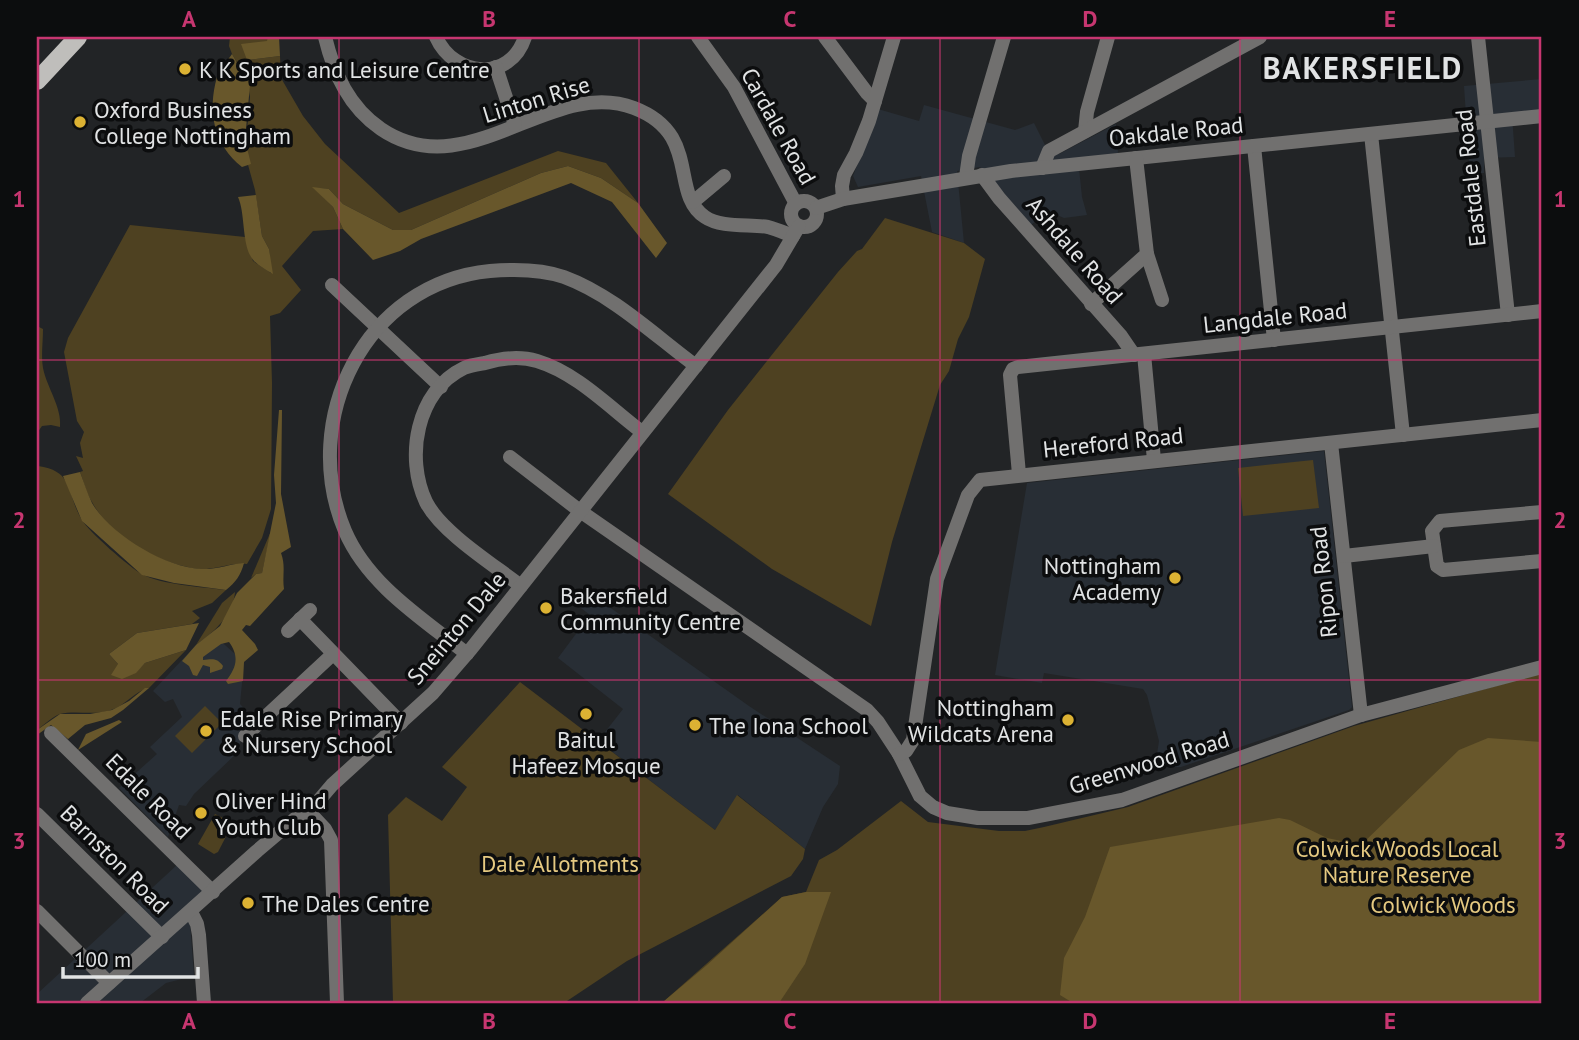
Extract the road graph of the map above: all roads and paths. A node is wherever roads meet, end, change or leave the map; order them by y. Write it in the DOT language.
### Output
graph roads {
  1 [pos="78,37"];
  2 [pos="325,37"];
  3 [pos="436,37"];
  4 [pos="525,37"];
  5 [pos="698,37"];
  6 [pos="825,37"];
  7 [pos="894,37"];
  8 [pos="1004,37"];
  9 [pos="1108,37"];
  10 [pos="1260,37"];
  11 [pos="1478,37"];
  12 [pos="496,67"];
  13 [pos="37,81"];
  14 [pos="875,101"];
  15 [pos="1542,116"];
  16 [pos="1487,122"];
  17 [pos="515,125"];
  18 [pos="1085,131"];
  19 [pos="1371,134"];
  20 [pos="1254,146"];
  21 [pos="1136,158"];
  22 [pos="1042,168"];
  23 [pos="982,175"];
  24 [pos="724,176"];
  25 [pos="966,177"];
  26 [pos="843,199"];
  27 [pos="693,202"];
  28 [pos="796,204"];
  29 [pos="816,208"];
  30 [pos="796,231"];
  31 [pos="1147,254"];
  32 [pos="332,285"];
  33 [pos="1162,300"];
  34 [pos="1091,304"];
  35 [pos="1542,311"];
  36 [pos="1508,315"];
  37 [pos="1392,327"];
  38 [pos="377,329"];
  39 [pos="1274,340"];
  40 [pos="1139,355"];
  41 [pos="696,366"];
  42 [pos="441,387"];
  43 [pos="1542,419"];
  44 [pos="642,432"];
  45 [pos="1403,435"];
  46 [pos="1331,443"];
  47 [pos="509,457"];
  48 [pos="1154,460"];
  49 [pos="1019,474"];
  50 [pos="580,511"];
  51 [pos="1542,512"];
  52 [pos="1434,546"];
  53 [pos="1344,556"];
  54 [pos="1542,561"];
  55 [pos="521,586"];
  56 [pos="288,631"];
  57 [pos="333,654"];
  58 [pos="467,654"];
  59 [pos="1542,667"];
  60 [pos="1361,715"];
  61 [pos="401,723"];
  62 [pos="249,728"];
  63 [pos="51,733"];
  64 [pos="899,754"];
  65 [pos="309,812"];
  66 [pos="37,814"];
  67 [pos="213,892"];
  68 [pos="37,911"];
  69 [pos="191,912"];
  70 [pos="162,937"];
  71 [pos="106,992"];
  72 [pos="87,1003"];
  73 [pos="204,1003"];
  74 [pos="337,1003"];
  1 -- 13 [label="main road"];
  2 -- 17 [label="street, Linton Rise"];
  3 -- 12 [label="street"];
  4 -- 12 [label="street"];
  5 -- 28 [label="street, Cardale Road"];
  6 -- 14 [label="street"];
  7 -- 14 [label="street"];
  8 -- 25 [label="street"];
  9 -- 18 [label="street"];
  10 -- 18 [label="street"];
  11 -- 16 [label="street, Eastdale Road"];
  12 -- 17 [label="street"];
  14 -- 26 [label="street"];
  15 -- 16 [label="street, Oakdale Road"];
  16 -- 19 [label="street, Oakdale Road"];
  16 -- 36 [label="street, Eastdale Road"];
  17 -- 27 [label="street, Linton Rise"];
  18 -- 22 [label="street"];
  19 -- 20 [label="street, Oakdale Road"];
  19 -- 37 [label="street"];
  20 -- 21 [label="street, Oakdale Road"];
  20 -- 39 [label="street"];
  21 -- 22 [label="street, Oakdale Road"];
  21 -- 31 [label="street"];
  22 -- 23 [label="street, Oakdale Road"];
  23 -- 25 [label="street, Oakdale Road"];
  23 -- 34 [label="street, Ashdale Road"];
  24 -- 27 [label="street"];
  25 -- 26 [label="street, Oakdale Road"];
  26 -- 29 [label="street, Oakdale Road"];
  27 -- 30 [label="street"];
  28 -- 29 [label="street"];
  28 -- 30 [label="street"];
  29 -- 30 [label="street, Sneinton Dale"];
  30 -- 41 [label="street, Sneinton Dale"];
  31 -- 33 [label="street"];
  31 -- 34 [label="street"];
  32 -- 38 [label="street"];
  34 -- 40 [label="street, Ashdale Road"];
  35 -- 36 [label="street, Langdale Road"];
  36 -- 37 [label="street, Langdale Road"];
  37 -- 39 [label="street, Langdale Road"];
  37 -- 45 [label="street"];
  38 -- 41 [label="street"];
  38 -- 42 [label="street"];
  38 -- 58 [label="street"];
  39 -- 40 [label="street, Langdale Road"];
  40 -- 48 [label="street"];
  40 -- 49 [label="street, Langdale Road"];
  41 -- 44 [label="street, Sneinton Dale"];
  42 -- 44 [label="street"];
  42 -- 55 [label="street"];
  43 -- 45 [label="street, Hereford Road"];
  44 -- 50 [label="street, Sneinton Dale"];
  45 -- 46 [label="street, Hereford Road"];
  46 -- 48 [label="street, Hereford Road"];
  46 -- 53 [label="street, Ripon Road"];
  47 -- 50 [label="street, Greenwood Road"];
  48 -- 49 [label="street, Hereford Road"];
  49 -- 64 [label="street, Hereford Road"];
  50 -- 55 [label="street, Sneinton Dale"];
  50 -- 64 [label="street, Greenwood Road"];
  51 -- 52 [label="street"];
  52 -- 53 [label="street"];
  52 -- 54 [label="street"];
  53 -- 60 [label="street, Ripon Road"];
  55 -- 58 [label="street, Sneinton Dale"];
  56 -- 57 [label="street"];
  57 -- 61 [label="street"];
  57 -- 62 [label="street"];
  58 -- 61 [label="street, Sneinton Dale"];
  59 -- 60 [label="street, Greenwood Road"];
  60 -- 64 [label="street, Greenwood Road"];
  61 -- 65 [label="street, Sneinton Dale"];
  63 -- 67 [label="street, Edale Road"];
  65 -- 67 [label="street, Sneinton Dale"];
  65 -- 74 [label="street"];
  66 -- 70 [label="street, Barnston Road"];
  67 -- 69 [label="street, Sneinton Dale"];
  68 -- 71 [label="street"];
  69 -- 70 [label="street, Sneinton Dale"];
  69 -- 73 [label="street"];
  70 -- 71 [label="street, Sneinton Dale"];
  71 -- 72 [label="street, Sneinton Dale"];
}
